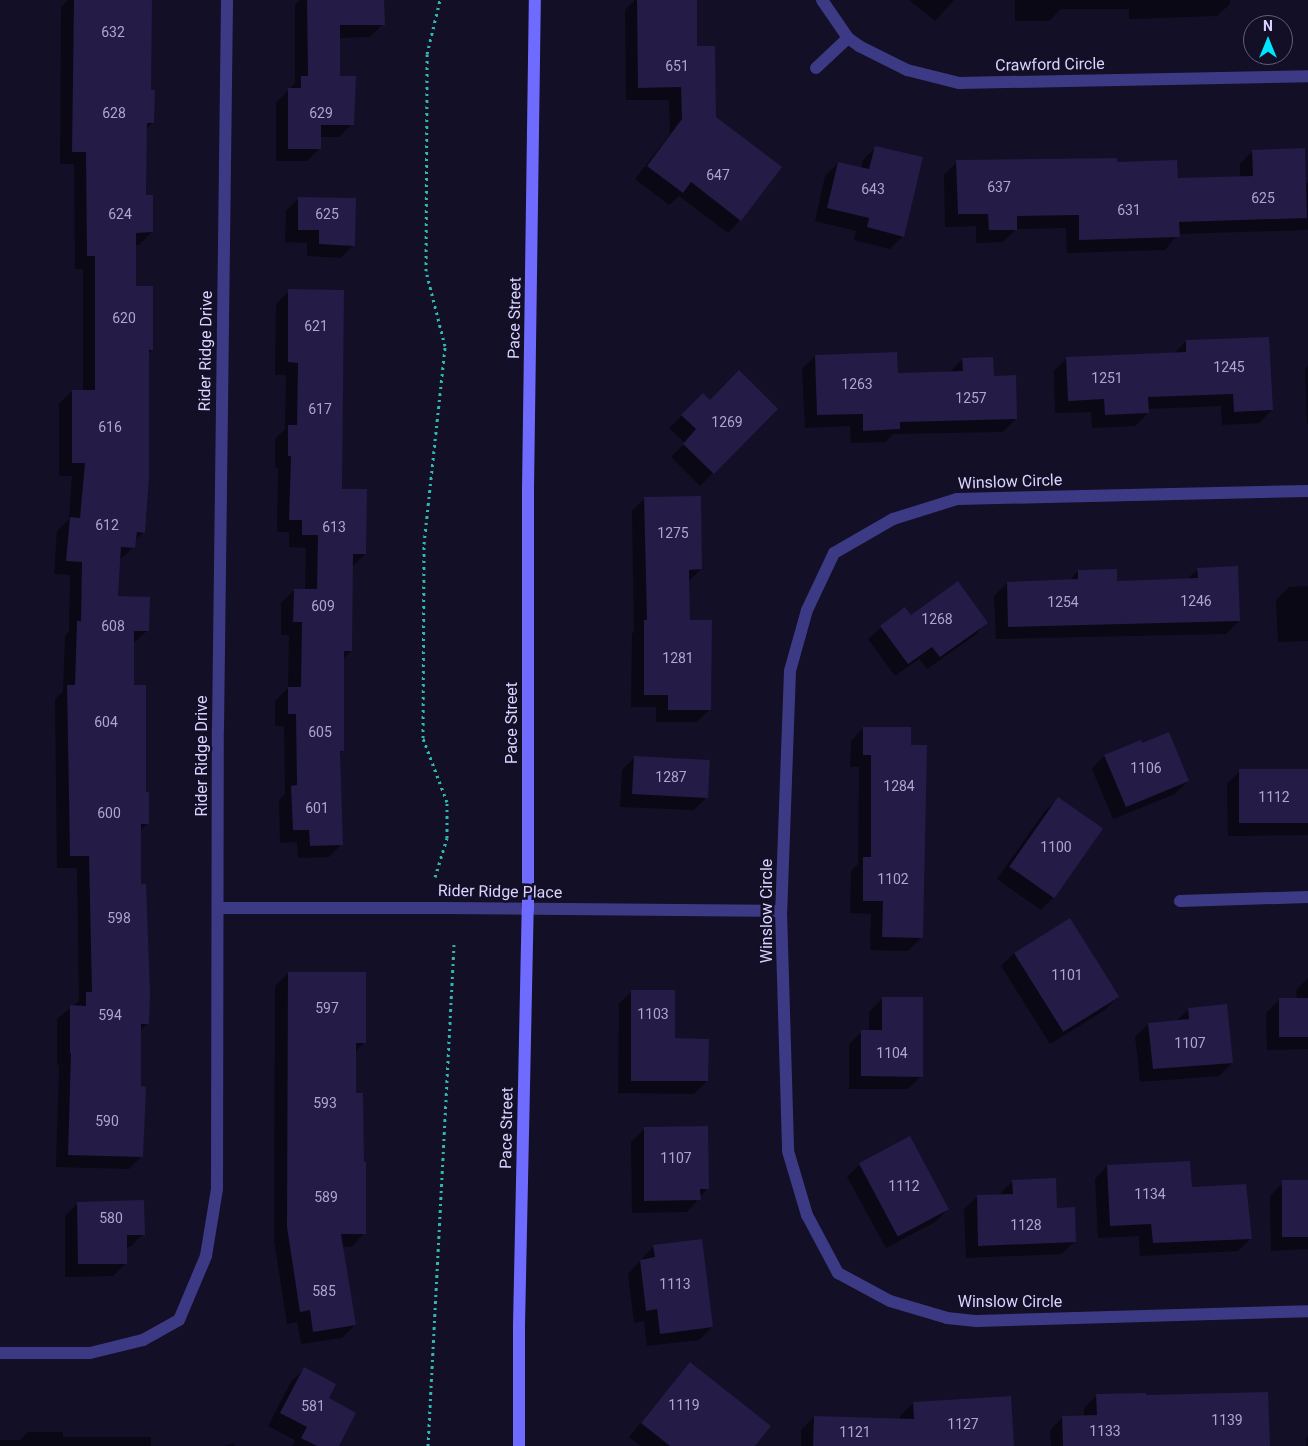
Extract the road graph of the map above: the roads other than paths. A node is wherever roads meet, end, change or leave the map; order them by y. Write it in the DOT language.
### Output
graph roads {
  1 [pos="227,0"];
  2 [pos="535,0"];
  3 [pos="822,0"];
  4 [pos="848,38"];
  5 [pos="816,68"];
  6 [pos="1308,76"];
  7 [pos="1308,491"];
  8 [pos="1308,897"];
  9 [pos="1180,901"];
  10 [pos="218,908"];
  11 [pos="528,909"];
  12 [pos="782,912"];
  13 [pos="1308,1311"];
  14 [pos="0,1353"];
  15 [pos="519,1446"];
  1 -- 10 [label="street, Rider Ridge Drive"];
  2 -- 11 [label="main road, Pace Street"];
  3 -- 4 [label="street, Crawford Circle"];
  4 -- 5 [label="street"];
  4 -- 6 [label="street, Crawford Circle"];
  7 -- 12 [label="street, Winslow Circle"];
  8 -- 9 [label="street"];
  10 -- 11 [label="street, Rider Ridge Place"];
  10 -- 14 [label="street, Rider Ridge Drive"];
  11 -- 12 [label="street, Rider Ridge Place"];
  11 -- 15 [label="main road, Pace Street"];
  12 -- 13 [label="street, Winslow Circle"];
}
